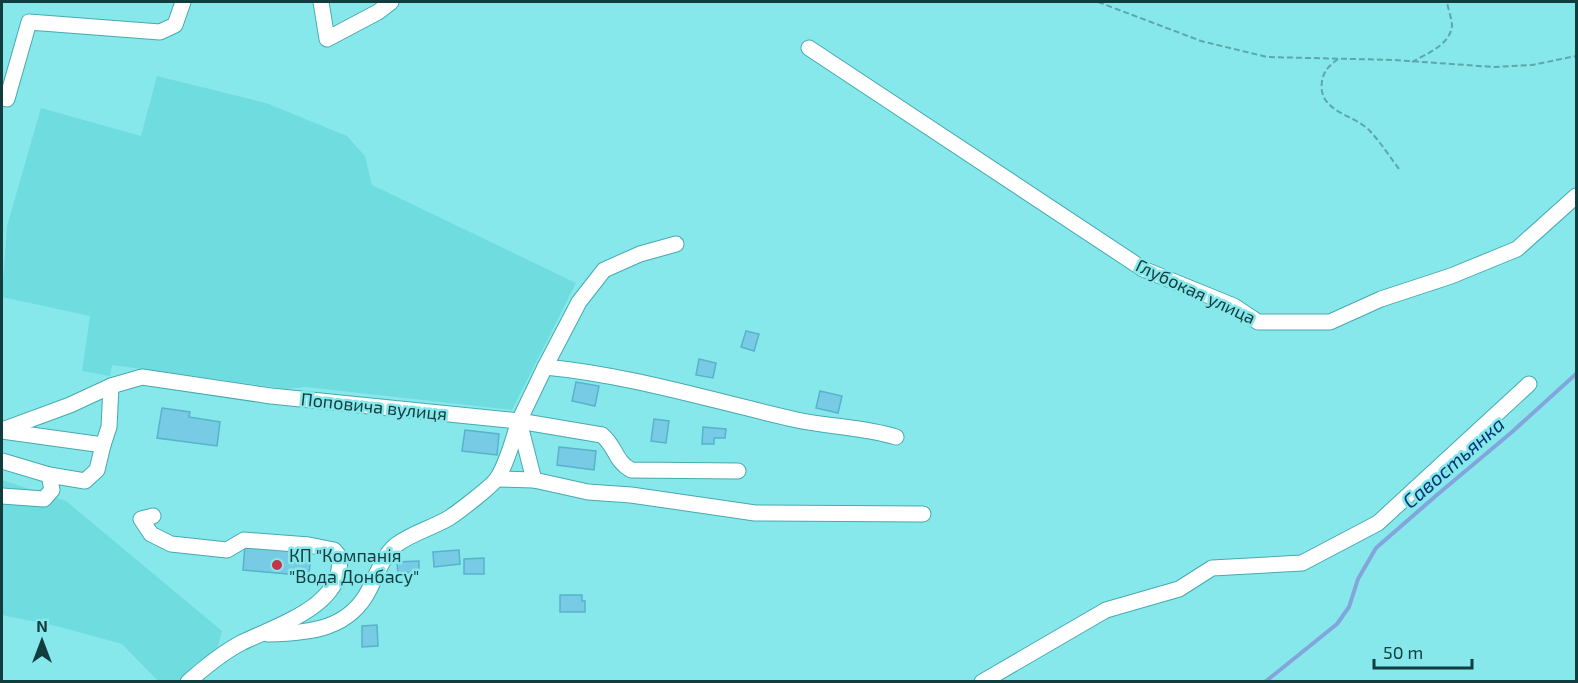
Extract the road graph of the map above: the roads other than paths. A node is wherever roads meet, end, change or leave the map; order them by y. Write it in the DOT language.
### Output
graph roads {
  1 [pos="183,2"];
  2 [pos="321,2"];
  3 [pos="391,2"];
  4 [pos="809,48"];
  5 [pos="2,98"];
  6 [pos="1576,196"];
  7 [pos="676,244"];
  8 [pos="544,367"];
  9 [pos="1529,384"];
  10 [pos="111,386"];
  11 [pos="519,422"];
  12 [pos="2,431"];
  13 [pos="896,436"];
  14 [pos="103,445"];
  15 [pos="2,461"];
  16 [pos="738,471"];
  17 [pos="50,475"];
  18 [pos="498,479"];
  19 [pos="534,480"];
  20 [pos="2,496"];
  21 [pos="923,514"];
  22 [pos="153,516"];
  23 [pos="262,634"];
  24 [pos="188,681"];
  25 [pos="981,681"];
  1 -- 5 [label="street"];
  2 -- 3 [label="street"];
  4 -- 6 [label="street, Глубокая улица"];
  7 -- 8 [label="street"];
  8 -- 11 [label="street"];
  8 -- 13 [label="street"];
  9 -- 25 [label="street"];
  10 -- 11 [label="street, Поповича вулиця"];
  10 -- 12 [label="street, Поповича вулиця"];
  10 -- 14 [label="street"];
  11 -- 16 [label="street, Поповича вулиця"];
  11 -- 18 [label="street"];
  11 -- 19 [label="street"];
  12 -- 14 [label="street"];
  14 -- 17 [label="street"];
  15 -- 17 [label="street"];
  17 -- 20 [label="street"];
  18 -- 19 [label="street"];
  18 -- 23 [label="street"];
  19 -- 21 [label="street"];
  22 -- 23 [label="street"];
  23 -- 24 [label="street"];
}
